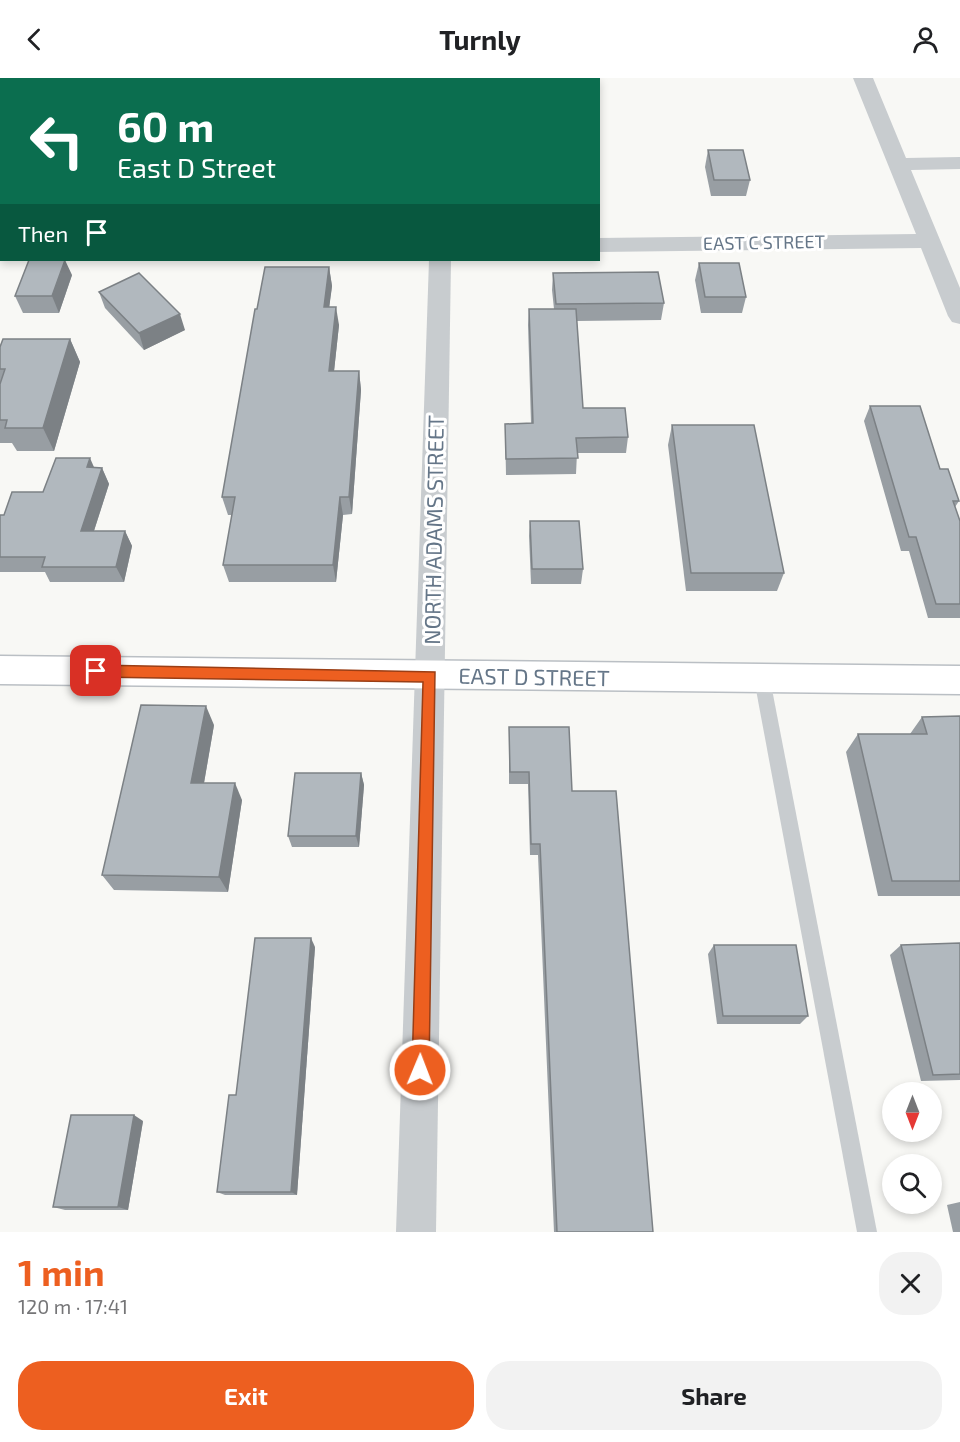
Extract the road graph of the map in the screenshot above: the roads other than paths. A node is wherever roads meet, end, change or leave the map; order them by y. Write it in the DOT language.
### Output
graph roads {
  1 [pos="863,78"];
  2 [pos="960,163"];
  3 [pos="896,164"];
  4 [pos="929,241"];
  5 [pos="600,245"];
  6 [pos="440,261"];
  7 [pos="960,316"];
  8 [pos="0,670"];
  9 [pos="430,676"];
  10 [pos="762,679"];
  11 [pos="960,680"];
  12 [pos="416,1232"];
  13 [pos="867,1232"];
  1 -- 3 [label="street"];
  2 -- 3 [label="street"];
  3 -- 4 [label="street"];
  4 -- 5 [label="street, EAST C STREET"];
  4 -- 7 [label="street"];
  6 -- 9 [label="street, NORTH ADAMS STREET"];
  8 -- 9 [label="street, EAST D STREET"];
  9 -- 10 [label="street, EAST D STREET"];
  9 -- 12 [label="street, NORTH ADAMS STREET"];
  10 -- 11 [label="street, EAST D STREET"];
  10 -- 13 [label="lane"];
}
